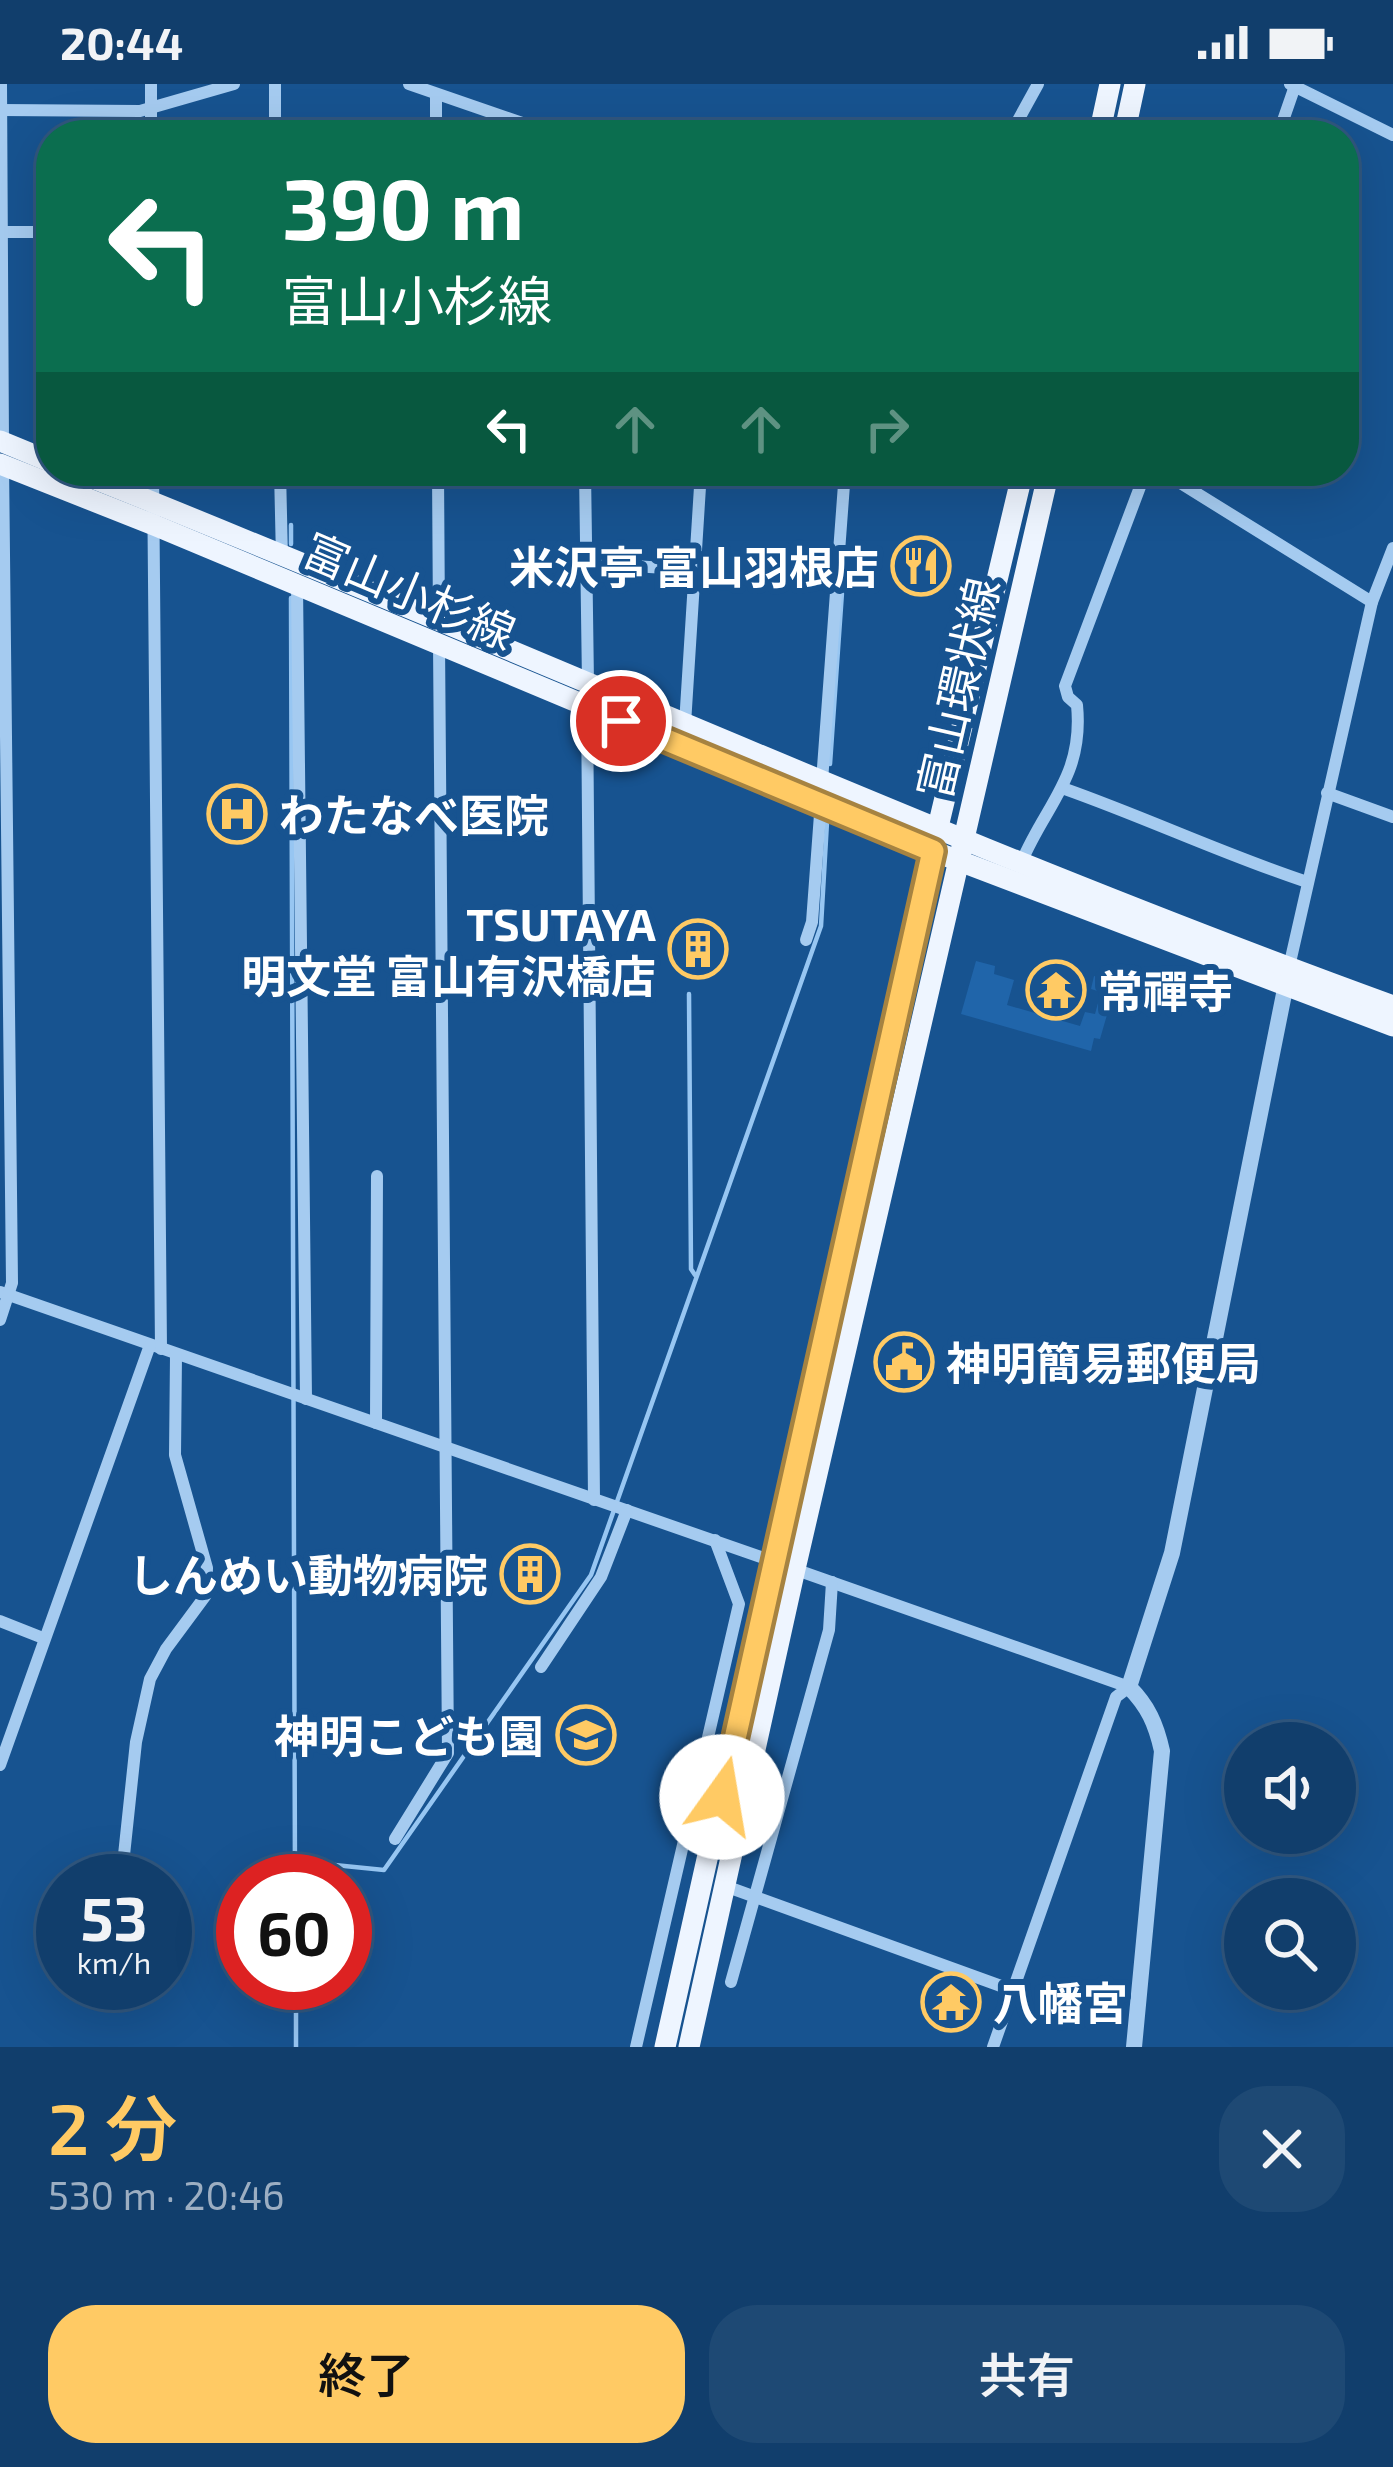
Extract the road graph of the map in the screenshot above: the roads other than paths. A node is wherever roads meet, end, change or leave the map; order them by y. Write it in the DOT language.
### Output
graph roads {
  1 [pos="1,84"];
  2 [pos="151,84"];
  3 [pos="234,84"];
  4 [pos="274,84"];
  5 [pos="409,84"];
  6 [pos="1038,84"];
  7 [pos="1110,84"];
  8 [pos="1135,84"];
  9 [pos="1293,85"];
  10 [pos="430,91"];
  11 [pos="151,106"];
  12 [pos="1,110"];
  13 [pos="151,120"];
  14 [pos="275,120"];
  15 [pos="514,120"];
  16 [pos="1018,120"];
  17 [pos="1102,120"];
  18 [pos="1127,120"];
  19 [pos="1282,120"];
  20 [pos="1393,135"];
  21 [pos="2,232"];
  22 [pos="36,232"];
  23 [pos="1,453"];
  24 [pos="36,459"];
  25 [pos="36,467"];
  26 [pos="84,486"];
  27 [pos="103,486"];
  28 [pos="153,486"];
  29 [pos="280,486"];
  30 [pos="438,486"];
  31 [pos="585,486"];
  32 [pos="700,486"];
  33 [pos="844,486"];
  34 [pos="1019,486"];
  35 [pos="1045,486"];
  36 [pos="1140,486"];
  37 [pos="1185,486"];
  38 [pos="154,514"];
  39 [pos="1393,548"];
  40 [pos="281,558"];
  41 [pos="586,562"];
  42 [pos="695,570"];
  43 [pos="838,579"];
  44 [pos="296,585"];
  45 [pos="1372,602"];
  46 [pos="439,633"];
  47 [pos="588,696"];
  48 [pos="685,724"];
  49 [pos="822,781"];
  50 [pos="1065,789"];
  51 [pos="1327,794"];
  52 [pos="821,804"];
  53 [pos="1393,817"];
  54 [pos="938,827"];
  55 [pos="962,836"];
  56 [pos="933,851"];
  57 [pos="957,861"];
  58 [pos="1022,861"];
  59 [pos="1307,882"];
  60 [pos="806,940"];
  61 [pos="1287,977"];
  62 [pos="1393,1006"];
  63 [pos="1393,1026"];
  64 [pos="376,1176"];
  65 [pos="4,1294"];
  66 [pos="0,1320"];
  67 [pos="155,1347"];
  68 [pos="176,1355"];
  69 [pos="306,1399"];
  70 [pos="376,1423"];
  71 [pos="448,1448"];
  72 [pos="594,1500"];
  73 [pos="627,1510"];
  74 [pos="715,1540"];
  75 [pos="786,1565"];
  76 [pos="832,1582"];
  77 [pos="0,1622"];
  78 [pos="43,1637"];
  79 [pos="542,1667"];
  80 [pos="1129,1687"];
  81 [pos="0,1765"];
  82 [pos="395,1839"];
  83 [pos="124,1854"];
  84 [pos="679,1873"];
  85 [pos="714,1883"];
  86 [pos="752,1895"];
  87 [pos="731,1982"];
  88 [pos="1012,1990"];
  89 [pos="635,2047"];
  90 [pos="665,2047"];
  91 [pos="689,2047"];
  92 [pos="993,2047"];
  93 [pos="1134,2047"];
  1 -- 12 [label="street"];
  2 -- 11 [label="street"];
  3 -- 11 [label="street"];
  4 -- 14 [label="street"];
  5 -- 10 [label="street"];
  6 -- 16 [label="street"];
  7 -- 17 [label="main road"];
  8 -- 18 [label="main road"];
  9 -- 19 [label="street"];
  9 -- 20 [label="street"];
  10 -- 15 [label="street"];
  11 -- 12 [label="street"];
  11 -- 13 [label="street"];
  12 -- 21 [label="street"];
  21 -- 22 [label="street"];
  21 -- 23 [label="street"];
  23 -- 24 [label="main road"];
  23 -- 25 [label="main road, 富山小杉線"];
  23 -- 65 [label="street"];
  26 -- 38 [label="main road, 富山小杉線"];
  27 -- 38 [label="main road, 富山小杉線"];
  28 -- 38 [label="street"];
  29 -- 40 [label="street"];
  30 -- 46 [label="street"];
  31 -- 41 [label="street"];
  32 -- 42 [label="street"];
  33 -- 43 [label="street"];
  34 -- 54 [label="main road, 富山環状線"];
  35 -- 55 [label="main road, 富山環状線"];
  36 -- 50 [label="street"];
  37 -- 45 [label="street"];
  38 -- 40 [label="main road, 富山小杉線"];
  38 -- 44 [label="main road, 富山小杉線"];
  38 -- 67 [label="street"];
  39 -- 45 [label="street"];
  40 -- 46 [label="main road, 富山小杉線"];
  41 -- 42 [label="street"];
  41 -- 47 [label="street"];
  42 -- 43 [label="street"];
  42 -- 48 [label="street"];
  43 -- 49 [label="street"];
  44 -- 46 [label="main road, 富山小杉線"];
  44 -- 69 [label="street"];
  45 -- 51 [label="street"];
  46 -- 47 [label="main road, 富山小杉線"];
  46 -- 71 [label="street"];
  47 -- 48 [label="main road, 富山小杉線"];
  47 -- 52 [label="main road, 富山小杉線"];
  47 -- 72 [label="street"];
  48 -- 49 [label="main road, 富山小杉線"];
  49 -- 52 [label="street"];
  49 -- 54 [label="main road, 富山小杉線"];
  50 -- 58 [label="street"];
  50 -- 59 [label="street"];
  51 -- 53 [label="street"];
  51 -- 59 [label="street"];
  52 -- 56 [label="main road, 富山小杉線"];
  52 -- 60 [label="street"];
  54 -- 55 [label="main road, 富山小杉線"];
  54 -- 56 [label="main road, 富山環状線"];
  55 -- 57 [label="main road, 富山環状線"];
  55 -- 58 [label="main road, 富山小杉線"];
  56 -- 57 [label="main road, 富山小杉線"];
  56 -- 75 [label="main road, 富山環状線"];
  57 -- 61 [label="main road, 富山小杉線"];
  57 -- 75 [label="main road, 富山環状線"];
  58 -- 61 [label="main road, 富山小杉線"];
  59 -- 61 [label="street"];
  61 -- 62 [label="main road, 富山小杉線"];
  61 -- 63 [label="main road, 富山小杉線"];
  61 -- 80 [label="street"];
  64 -- 70 [label="street"];
  65 -- 66 [label="street"];
  65 -- 67 [label="street"];
  67 -- 68 [label="street"];
  67 -- 78 [label="street"];
  68 -- 69 [label="street"];
  68 -- 83 [label="street"];
  69 -- 70 [label="street"];
  70 -- 71 [label="street"];
  71 -- 72 [label="street"];
  71 -- 82 [label="street"];
  72 -- 73 [label="street"];
  73 -- 74 [label="street"];
  73 -- 79 [label="street"];
  74 -- 75 [label="street"];
  74 -- 84 [label="street"];
  75 -- 76 [label="street"];
  75 -- 85 [label="main road, 富山環状線"];
  76 -- 80 [label="street"];
  76 -- 86 [label="street"];
  77 -- 78 [label="street"];
  78 -- 81 [label="street"];
  80 -- 88 [label="street"];
  80 -- 93 [label="street"];
  84 -- 85 [label="street"];
  84 -- 89 [label="street"];
  85 -- 86 [label="street"];
  85 -- 90 [label="main road, 富山環状線"];
  85 -- 91 [label="main road, 富山環状線"];
  86 -- 87 [label="street"];
  86 -- 88 [label="street"];
  88 -- 92 [label="street"];
}
